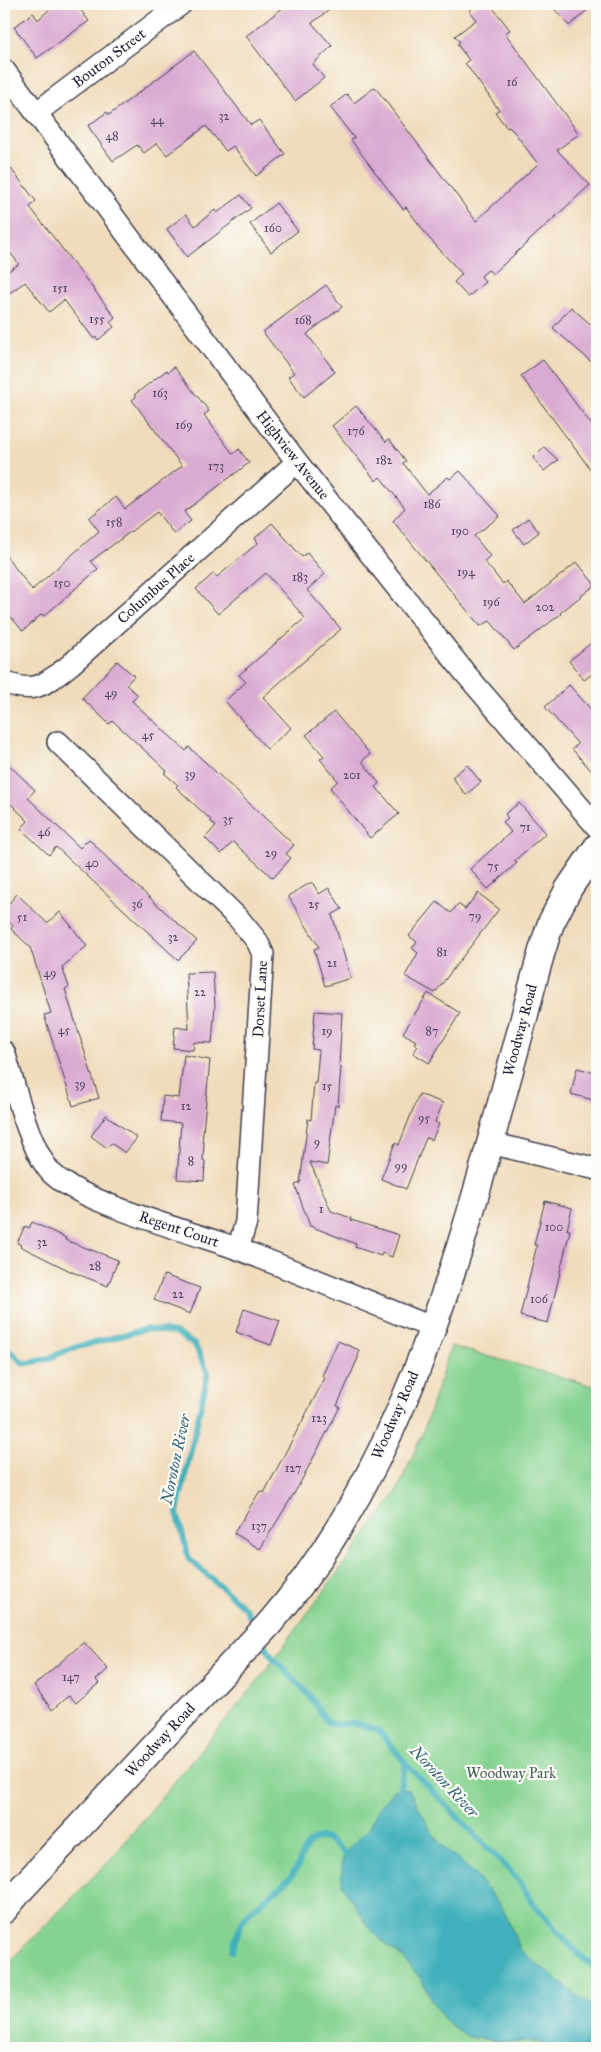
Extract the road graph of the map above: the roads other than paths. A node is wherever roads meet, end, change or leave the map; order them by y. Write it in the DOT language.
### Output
graph roads {
  1 [pos="182,4"];
  2 [pos="4,70"];
  3 [pos="36,113"];
  4 [pos="297,462"];
  5 [pos="4,682"];
  6 [pos="58,742"];
  7 [pos="597,827"];
  8 [pos="597,847"];
  9 [pos="4,1052"];
  10 [pos="490,1143"];
  11 [pos="597,1169"];
  12 [pos="238,1249"];
  13 [pos="431,1327"];
  14 [pos="13,1890"];
  15 [pos="4,1910"];
  1 -- 3 [label="street, Bouton Street"];
  2 -- 3 [label="street, Highview Avenue"];
  3 -- 4 [label="street, Highview Avenue"];
  4 -- 5 [label="street, Columbus Place"];
  4 -- 7 [label="street, Highview Avenue"];
  6 -- 12 [label="street, Dorset Lane"];
  8 -- 10 [label="street, Woodway Road"];
  9 -- 12 [label="street, Regent Court"];
  10 -- 11 [label="street"];
  10 -- 13 [label="street, Woodway Road"];
  12 -- 13 [label="street, Regent Court"];
  13 -- 14 [label="street, Woodway Road"];
  14 -- 15 [label="street, Woodway Road"];
}
